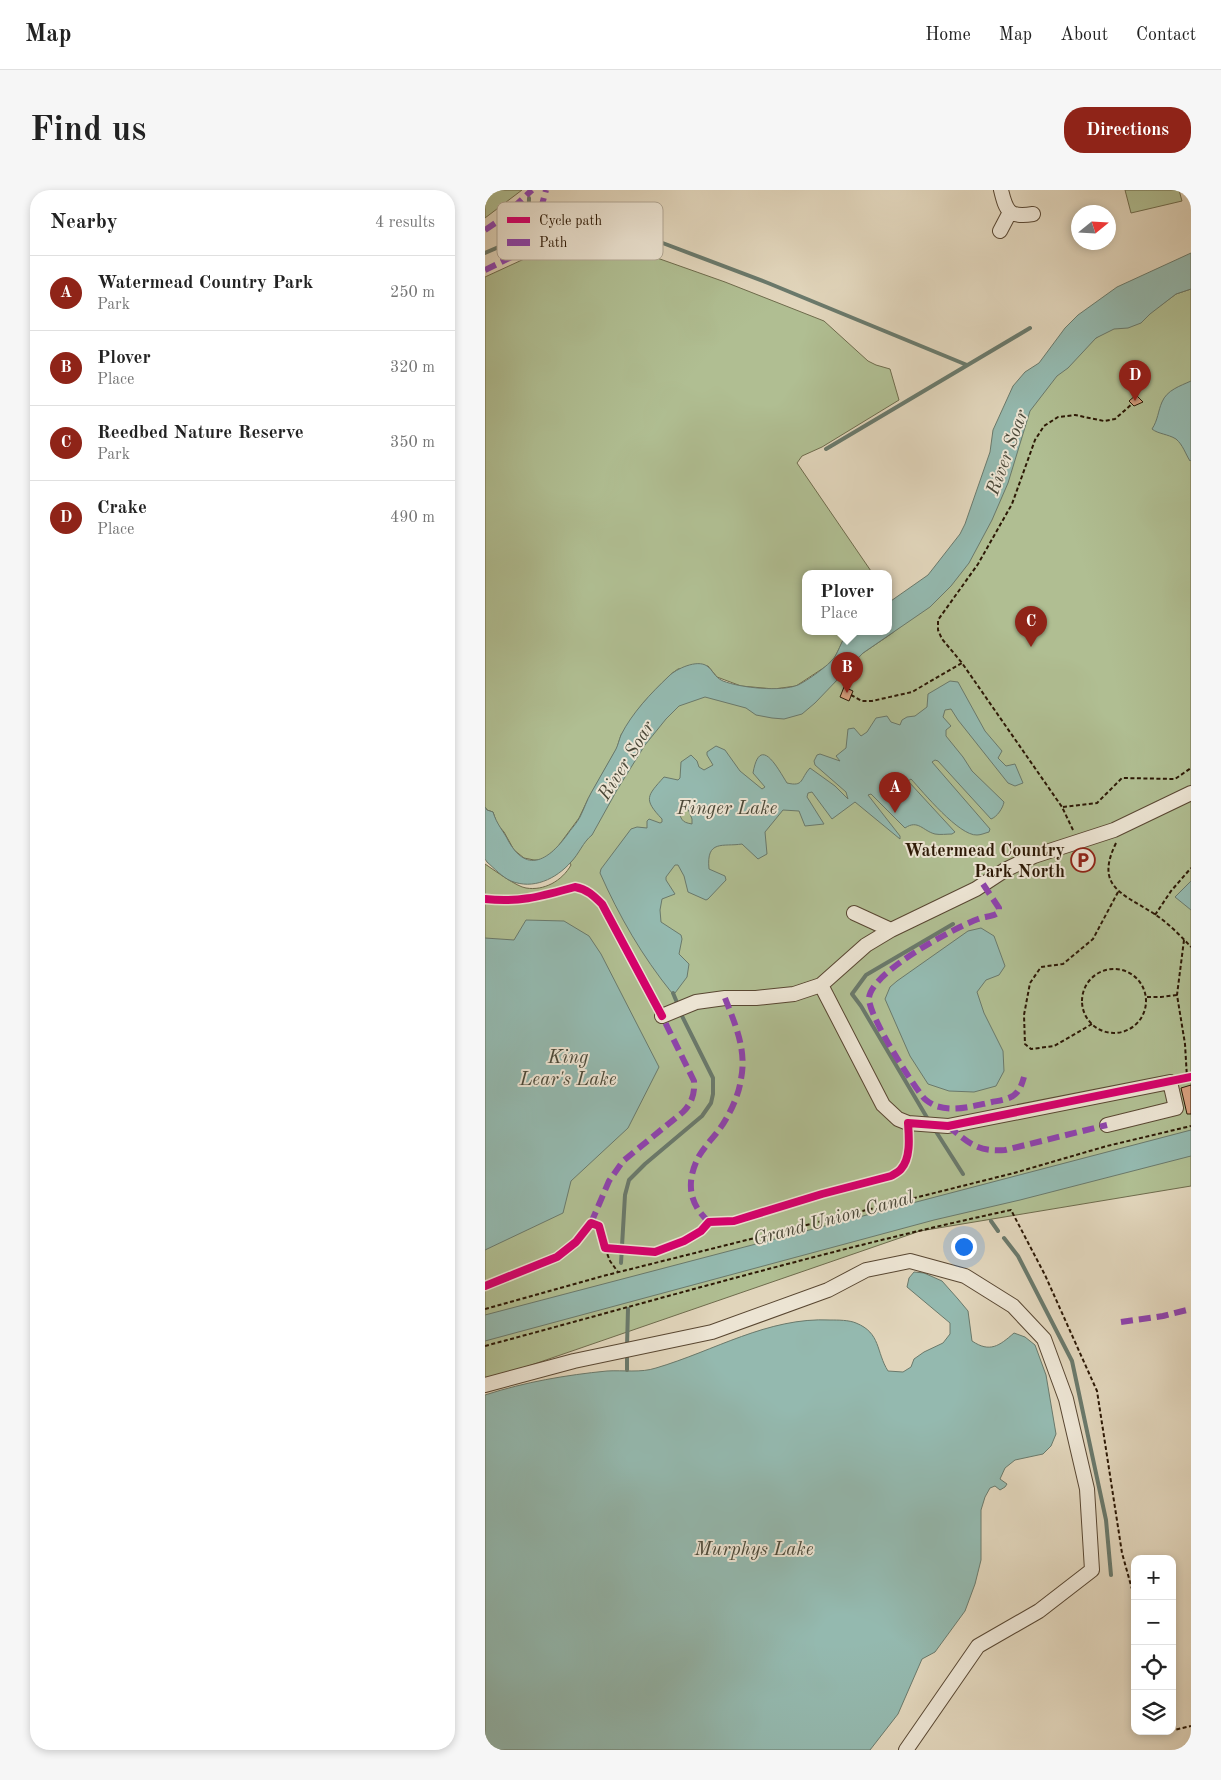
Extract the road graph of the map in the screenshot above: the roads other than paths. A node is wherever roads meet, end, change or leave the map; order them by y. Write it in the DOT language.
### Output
graph roads {
  1 [pos="1001,190"];
  2 [pos="1010,212"];
  3 [pos="1033,214"];
  4 [pos="1000,231"];
  5 [pos="1191,793"];
  6 [pos="854,913"];
  7 [pos="891,930"];
  8 [pos="821,984"];
  9 [pos="668,1013"];
  10 [pos="1107,1125"];
  11 [pos="485,1385"];
  12 [pos="906,1750"];
  1 -- 2 [label="street"];
  2 -- 3 [label="street"];
  2 -- 4 [label="street"];
  5 -- 7 [label="street"];
  6 -- 7 [label="street"];
  7 -- 8 [label="street"];
  8 -- 9 [label="street"];
  8 -- 10 [label="street"];
  11 -- 12 [label="street"];
}
